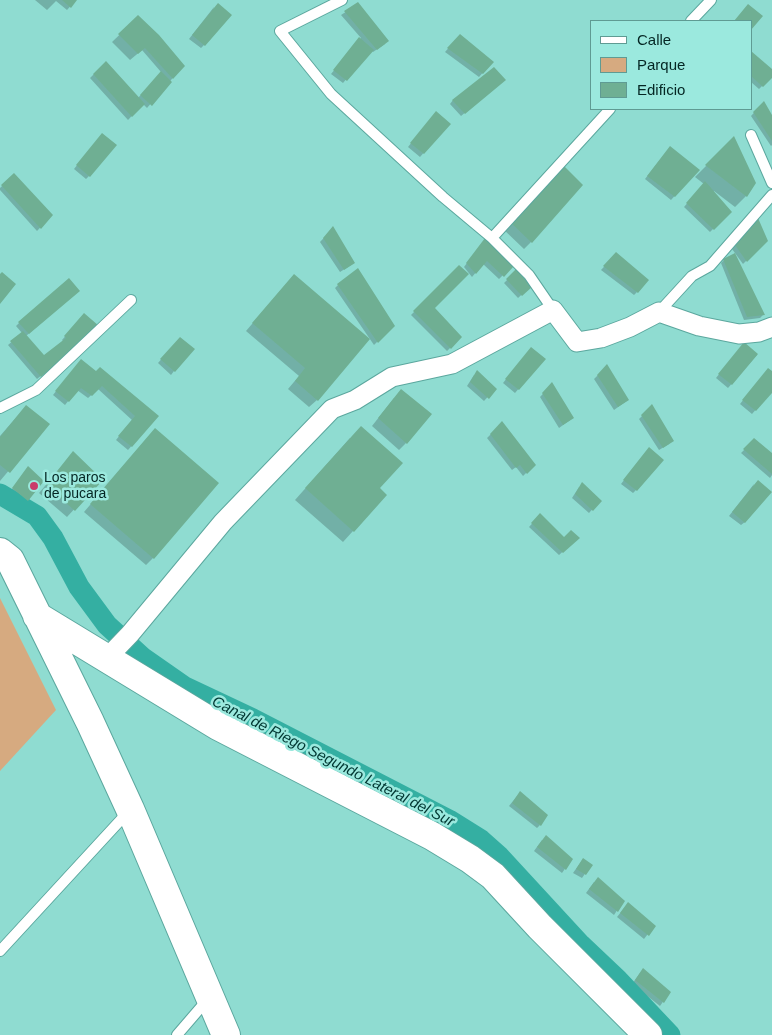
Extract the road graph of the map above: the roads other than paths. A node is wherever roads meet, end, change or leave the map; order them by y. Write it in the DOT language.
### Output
graph roads {
  1 [pos="342,0"];
  2 [pos="711,0"];
  3 [pos="692,20"];
  4 [pos="609,110"];
  5 [pos="751,135"];
  6 [pos="772,183"];
  7 [pos="772,195"];
  8 [pos="492,238"];
  9 [pos="131,300"];
  10 [pos="553,310"];
  11 [pos="659,312"];
  12 [pos="772,327"];
  13 [pos="0,408"];
  14 [pos="0,552"];
  15 [pos="36,616"];
  16 [pos="111,654"];
  17 [pos="130,810"];
  18 [pos="0,951"];
  19 [pos="209,998"];
  20 [pos="177,1035"];
  21 [pos="226,1035"];
  22 [pos="648,1035"];
  1 -- 8 [label="lane"];
  2 -- 3 [label="lane"];
  4 -- 8 [label="lane"];
  5 -- 6 [label="lane"];
  7 -- 11 [label="lane"];
  8 -- 10 [label="lane"];
  9 -- 13 [label="lane"];
  10 -- 11 [label="street"];
  10 -- 16 [label="street"];
  11 -- 12 [label="street"];
  14 -- 15 [label="street"];
  15 -- 16 [label="street"];
  15 -- 17 [label="street"];
  16 -- 22 [label="street"];
  17 -- 18 [label="lane"];
  17 -- 19 [label="street"];
  19 -- 20 [label="lane"];
  19 -- 21 [label="street"];
}
